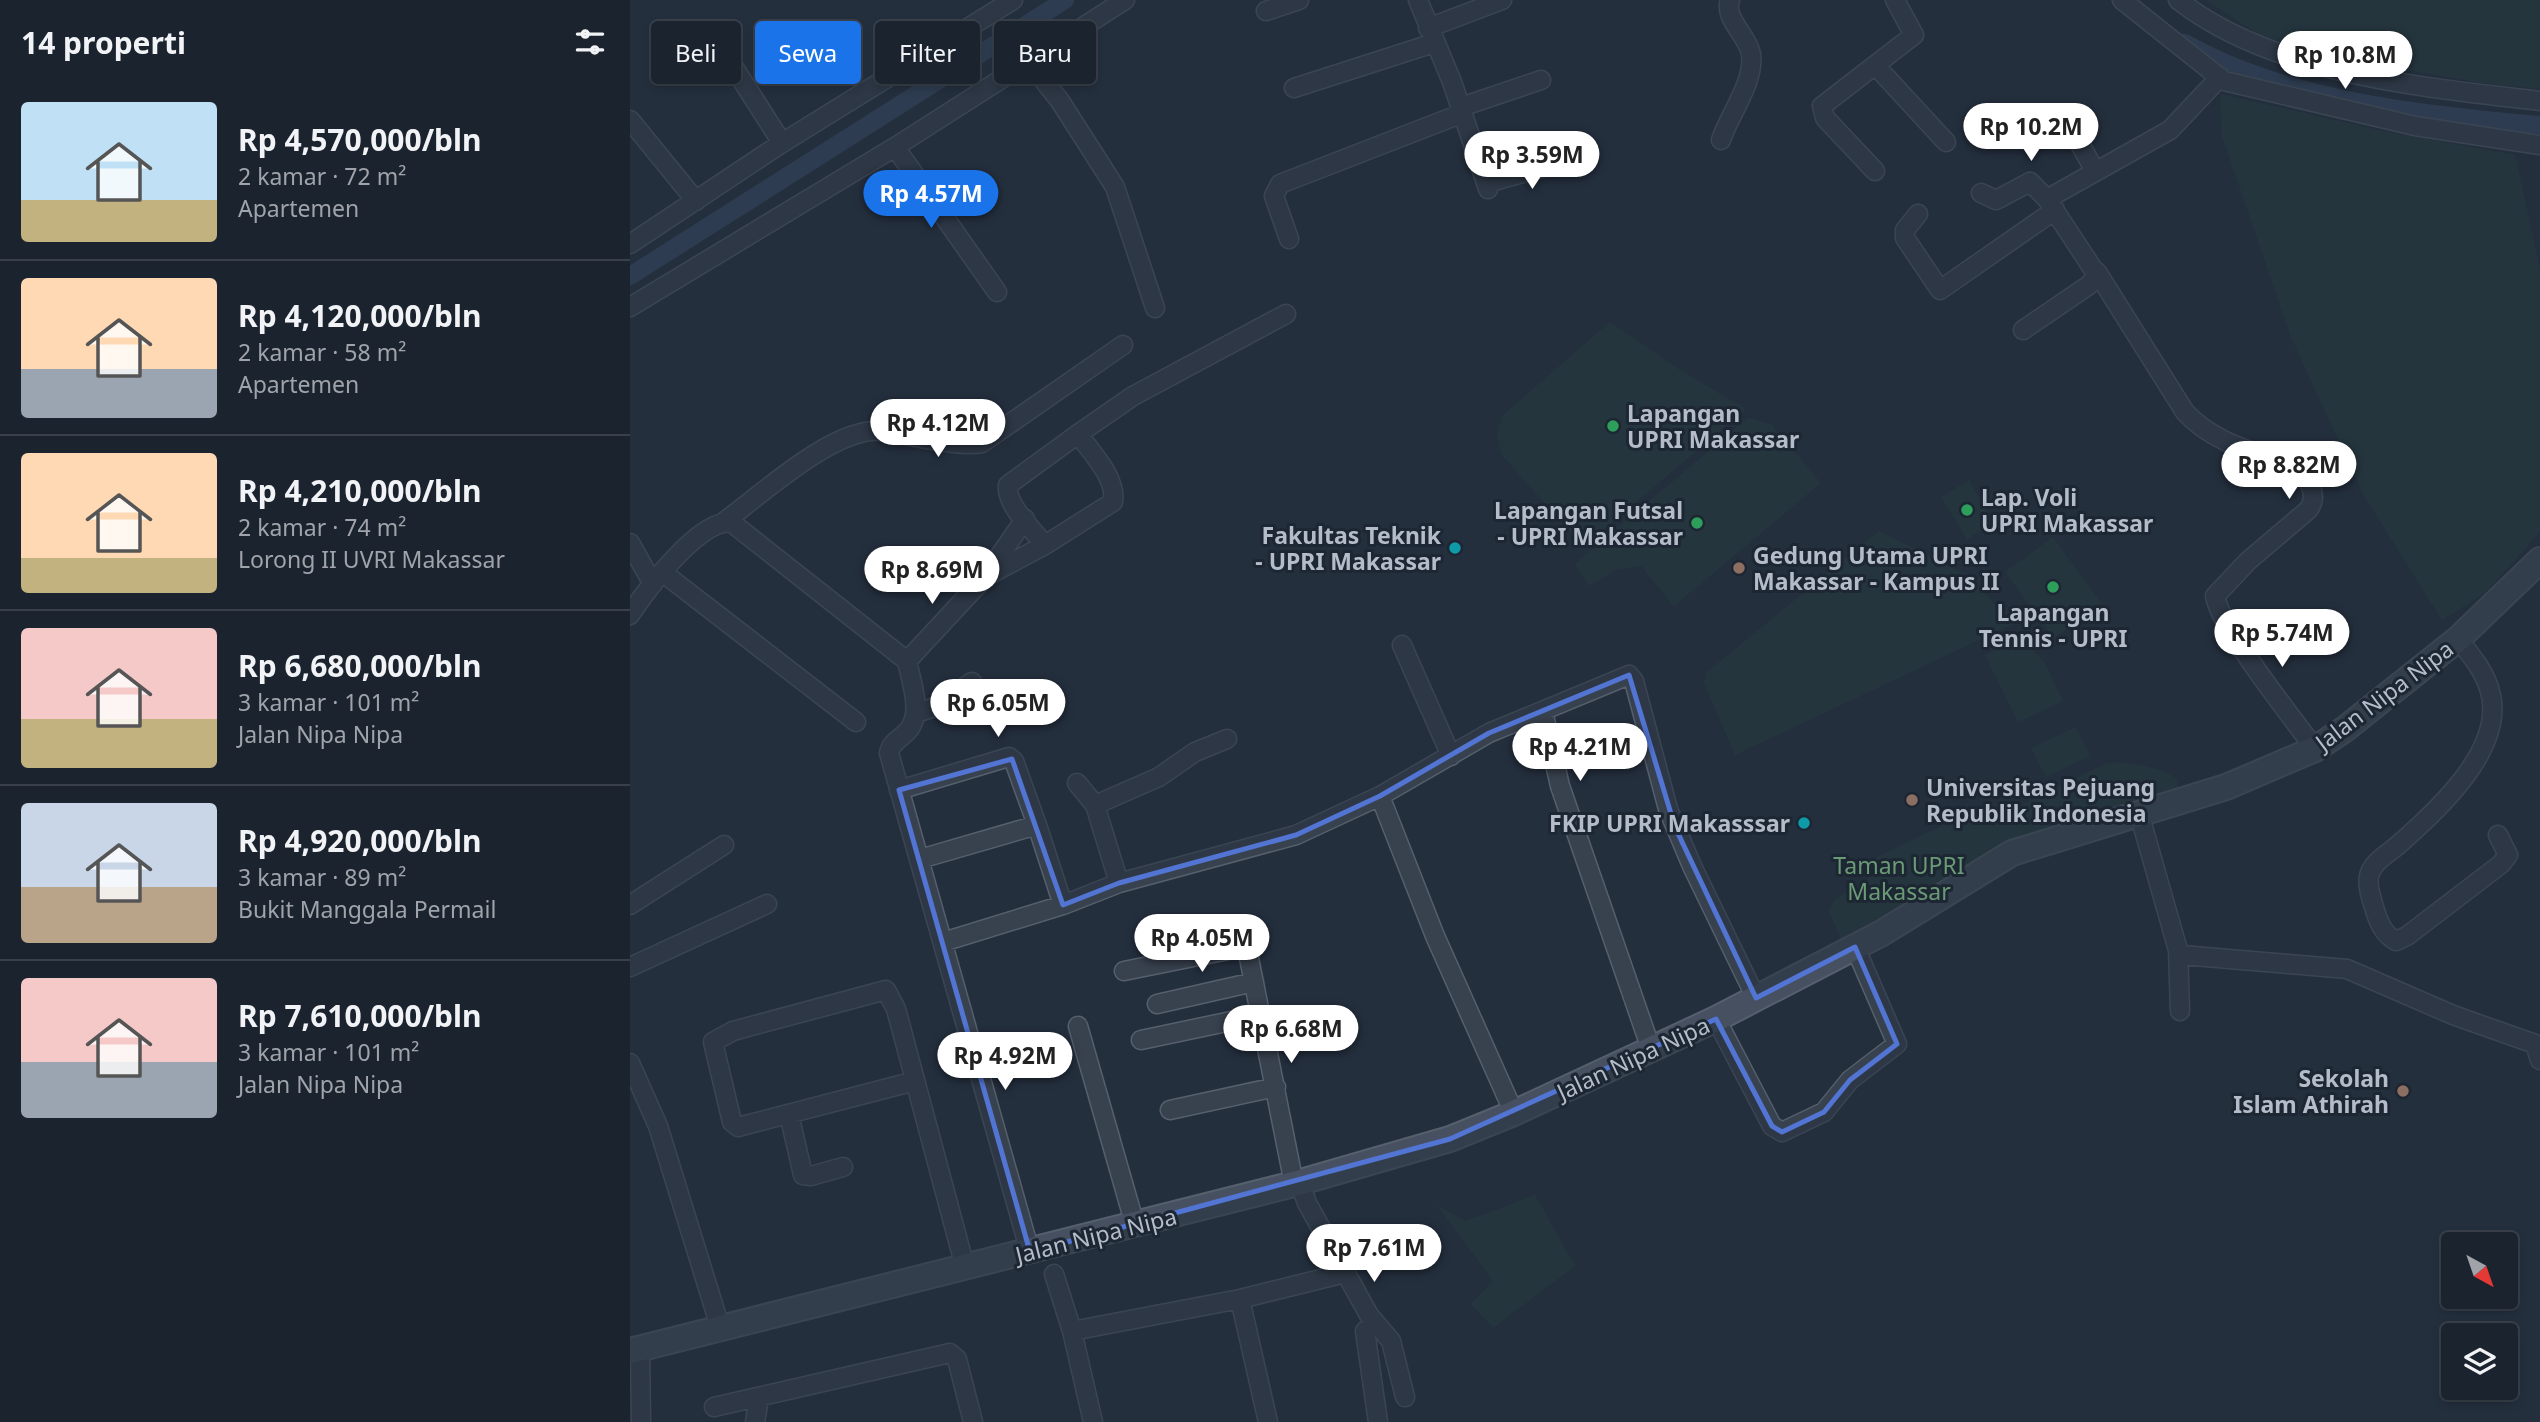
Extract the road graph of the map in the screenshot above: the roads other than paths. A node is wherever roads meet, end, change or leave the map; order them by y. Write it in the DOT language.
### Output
graph roads {
  1 [pos="1013,0"];
  2 [pos="1125,0"];
  3 [pos="1299,0"];
  4 [pos="1418,0"];
  5 [pos="1502,0"];
  6 [pos="1730,0"];
  7 [pos="1895,0"];
  8 [pos="2122,0"];
  9 [pos="2178,0"];
  10 [pos="1266,11"];
  11 [pos="1092,21"];
  12 [pos="1431,35"];
  13 [pos="1875,65"];
  14 [pos="2220,77"];
  15 [pos="741,79"];
  16 [pos="1541,80"];
  17 [pos="994,84"];
  18 [pos="1046,84"];
  19 [pos="1294,88"];
  20 [pos="2540,101"];
  21 [pos="1462,110"];
  22 [pos="630,120"];
  23 [pos="2072,130"];
  24 [pos="1721,140"];
  25 [pos="1946,142"];
  26 [pos="782,143"];
  27 [pos="2540,145"];
  28 [pos="895,147"];
  29 [pos="1566,161"];
  30 [pos="1875,171"];
  31 [pos="2095,171"];
  32 [pos="1981,193"];
  33 [pos="696,201"];
  34 [pos="2051,205"];
  35 [pos="1917,214"];
  36 [pos="1289,239"];
  37 [pos="630,244"];
  38 [pos="2097,272"];
  39 [pos="997,292"];
  40 [pos="630,307"];
  41 [pos="1154,308"];
  42 [pos="1286,314"];
  43 [pos="2023,330"];
  44 [pos="1123,345"];
  45 [pos="1078,434"];
  46 [pos="1025,519"];
  47 [pos="725,521"];
  48 [pos="630,543"];
  49 [pos="1045,545"];
  50 [pos="2540,560"];
  51 [pos="985,577"];
  52 [pos="657,578"];
  53 [pos="630,615"];
  54 [pos="2458,639"];
  55 [pos="1402,645"];
  56 [pos="907,661"];
  57 [pos="972,682"];
  58 [pos="1543,711"];
  59 [pos="916,713"];
  60 [pos="856,722"];
  61 [pos="1227,739"];
  62 [pos="2315,749"];
  63 [pos="1451,756"];
  64 [pos="1077,783"];
  65 [pos="899,790"];
  66 [pos="1380,796"];
  67 [pos="1095,805"];
  68 [pos="2139,813"];
  69 [pos="1037,825"];
  70 [pos="2498,835"];
  71 [pos="724,845"];
  72 [pos="920,859"];
  73 [pos="1119,883"];
  74 [pos="768,904"];
  75 [pos="630,905"];
  76 [pos="1063,905"];
  77 [pos="943,942"];
  78 [pos="1855,947"];
  79 [pos="2178,950"];
  80 [pos="630,967"];
  81 [pos="1124,971"];
  82 [pos="1254,982"];
  83 [pos="1756,998"];
  84 [pos="1157,1004"];
  85 [pos="2180,1011"];
  86 [pos="1260,1015"];
  87 [pos="1716,1019"];
  88 [pos="1078,1026"];
  89 [pos="1141,1040"];
  90 [pos="1651,1049"];
  91 [pos="2540,1060"];
  92 [pos="630,1063"];
  93 [pos="915,1081"];
  94 [pos="1276,1087"];
  95 [pos="1170,1110"];
  96 [pos="1514,1113"];
  97 [pos="789,1114"];
  98 [pos="844,1167"];
  99 [pos="1297,1183"];
  100 [pos="1135,1225"];
  101 [pos="1030,1252"];
  102 [pos="965,1267"];
  103 [pos="1054,1274"];
  104 [pos="1337,1275"];
  105 [pos="1240,1299"];
  106 [pos="721,1330"];
  107 [pos="1072,1331"];
  108 [pos="1365,1331"];
  109 [pos="635,1350"];
  110 [pos="1405,1397"];
  111 [pos="759,1399"];
  112 [pos="714,1407"];
  113 [pos="1263,1421"];
  114 [pos="641,1422"];
  115 [pos="755,1422"];
  116 [pos="973,1422"];
  117 [pos="1093,1422"];
  118 [pos="1378,1422"];
  1 -- 26 [label="street"];
  2 -- 11 [label="street"];
  3 -- 10 [label="street"];
  4 -- 12 [label="street"];
  5 -- 12 [label="street"];
  6 -- 24 [label="street"];
  7 -- 13 [label="street"];
  8 -- 14 [label="street"];
  9 -- 20 [label="street"];
  12 -- 19 [label="street"];
  12 -- 21 [label="street"];
  13 -- 25 [label="street"];
  13 -- 30 [label="street"];
  14 -- 27 [label="street"];
  14 -- 31 [label="street"];
  15 -- 26 [label="street"];
  16 -- 21 [label="street"];
  17 -- 28 [label="street"];
  18 -- 41 [label="street"];
  21 -- 29 [label="street"];
  21 -- 36 [label="street"];
  22 -- 33 [label="street"];
  23 -- 31 [label="street"];
  26 -- 33 [label="street"];
  28 -- 39 [label="street"];
  28 -- 40 [label="street"];
  31 -- 34 [label="street"];
  32 -- 34 [label="street"];
  33 -- 37 [label="street"];
  34 -- 35 [label="street"];
  34 -- 38 [label="street"];
  38 -- 43 [label="street"];
  38 -- 62 [label="street"];
  42 -- 45 [label="street"];
  44 -- 47 [label="street"];
  45 -- 46 [label="street"];
  45 -- 49 [label="street"];
  46 -- 49 [label="street"];
  46 -- 51 [label="street"];
  47 -- 52 [label="street"];
  47 -- 56 [label="street"];
  48 -- 52 [label="street"];
  49 -- 51 [label="street"];
  50 -- 54 [label="street, Jalan Nipa Nipa"];
  51 -- 56 [label="street"];
  52 -- 53 [label="street"];
  52 -- 60 [label="street"];
  54 -- 62 [label="street, Jalan Nipa Nipa"];
  54 -- 70 [label="street"];
  55 -- 63 [label="street"];
  56 -- 59 [label="street"];
  57 -- 59 [label="street"];
  58 -- 63 [label="street"];
  58 -- 83 [label="street"];
  58 -- 90 [label="street"];
  59 -- 65 [label="street"];
  61 -- 67 [label="street"];
  62 -- 68 [label="street, Jalan Nipa Nipa"];
  63 -- 66 [label="street"];
  64 -- 67 [label="street"];
  65 -- 69 [label="street"];
  65 -- 72 [label="street"];
  66 -- 73 [label="street"];
  66 -- 96 [label="street"];
  67 -- 73 [label="street"];
  68 -- 78 [label="street, Jalan Nipa Nipa"];
  68 -- 79 [label="street"];
  69 -- 72 [label="street"];
  69 -- 76 [label="street"];
  71 -- 75 [label="street"];
  72 -- 77 [label="street"];
  73 -- 76 [label="street"];
  74 -- 80 [label="street"];
  76 -- 77 [label="street"];
  77 -- 101 [label="street"];
  78 -- 83 [label="street, Jalan Nipa Nipa"];
  78 -- 87 [label="street"];
  79 -- 85 [label="street"];
  79 -- 91 [label="street"];
  81 -- 82 [label="street"];
  82 -- 84 [label="street"];
  82 -- 86 [label="street"];
  83 -- 87 [label="street, Jalan Nipa Nipa"];
  86 -- 89 [label="street"];
  86 -- 94 [label="street"];
  87 -- 90 [label="street, Jalan Nipa Nipa"];
  88 -- 100 [label="street"];
  90 -- 96 [label="street, Jalan Nipa Nipa"];
  92 -- 106 [label="street"];
  93 -- 97 [label="street"];
  93 -- 97 [label="street"];
  93 -- 102 [label="street"];
  94 -- 95 [label="street"];
  94 -- 99 [label="street"];
  96 -- 99 [label="street, Jalan Nipa Nipa"];
  97 -- 98 [label="street"];
  99 -- 100 [label="street, Jalan Nipa Nipa"];
  99 -- 110 [label="street"];
  100 -- 101 [label="street, Jalan Nipa Nipa"];
  101 -- 102 [label="street, Jalan Nipa Nipa"];
  102 -- 106 [label="street, Jalan Nipa Nipa"];
  103 -- 107 [label="street"];
  104 -- 105 [label="street"];
  105 -- 107 [label="street"];
  105 -- 113 [label="street"];
  106 -- 109 [label="street, Jalan Nipa Nipa"];
  107 -- 117 [label="street"];
  108 -- 118 [label="street"];
  109 -- 114 [label="street"];
  111 -- 112 [label="street"];
  111 -- 115 [label="street"];
  111 -- 116 [label="street"];
}
